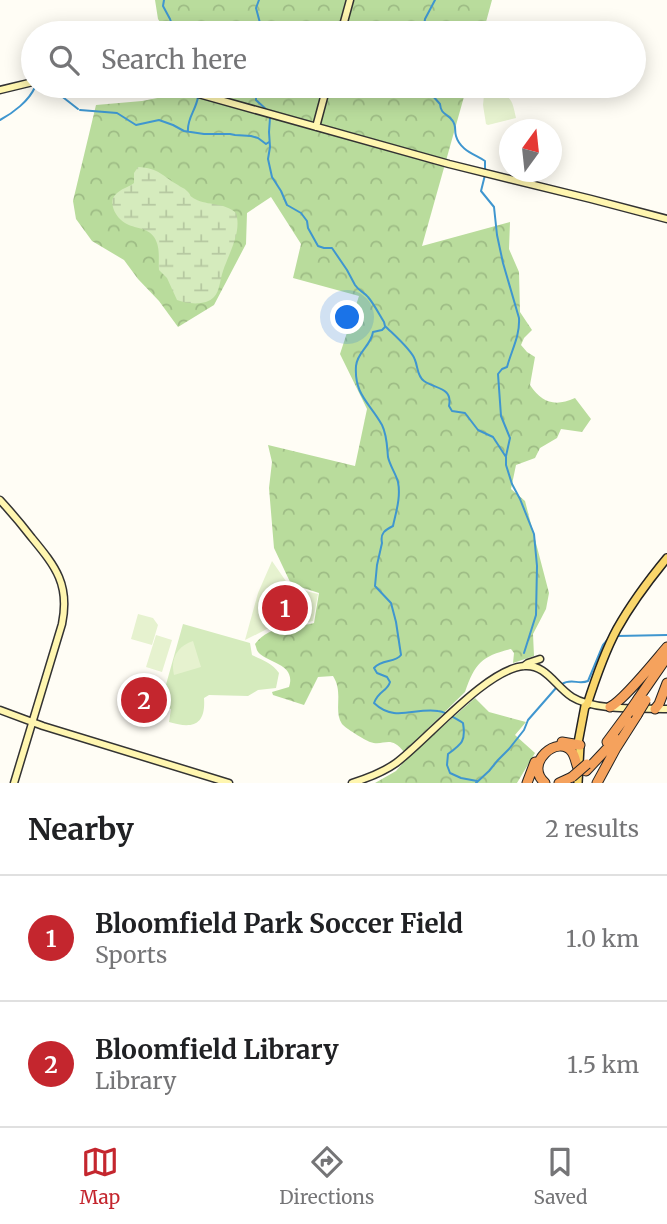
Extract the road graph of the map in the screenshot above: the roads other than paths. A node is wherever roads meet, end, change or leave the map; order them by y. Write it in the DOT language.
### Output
graph roads {
  1 [pos="350,0"];
  2 [pos="344,21"];
  3 [pos="21,85"];
  4 [pos="0,90"];
  5 [pos="213,98"];
  6 [pos="324,98"];
  7 [pos="316,127"];
  8 [pos="667,219"];
  9 [pos="0,500"];
  10 [pos="667,558"];
  11 [pos="667,647"];
  12 [pos="667,657"];
  13 [pos="540,659"];
  14 [pos="667,665"];
  15 [pos="524,666"];
  16 [pos="667,683"];
  17 [pos="623,697"];
  18 [pos="661,698"];
  19 [pos="643,700"];
  20 [pos="587,705"];
  21 [pos="610,707"];
  22 [pos="655,709"];
  23 [pos="667,709"];
  24 [pos="0,710"];
  25 [pos="630,713"];
  26 [pos="33,723"];
  27 [pos="580,741"];
  28 [pos="574,777"];
  29 [pos="14,783"];
  30 [pos="229,783"];
  31 [pos="352,783"];
  32 [pos="527,783"];
  33 [pos="545,783"];
  34 [pos="597,783"];
  1 -- 2 [label="street"];
  3 -- 4 [label="street"];
  5 -- 7 [label="street"];
  6 -- 7 [label="street"];
  7 -- 8 [label="street"];
  9 -- 26 [label="street"];
  10 -- 20 [label="main road"];
  11 -- 17 [label="highway"];
  12 -- 19 [label="highway"];
  13 -- 15 [label="street"];
  14 -- 19 [label="highway"];
  15 -- 20 [label="street"];
  15 -- 31 [label="street"];
  16 -- 18 [label="highway"];
  17 -- 21 [label="highway"];
  17 -- 25 [label="highway"];
  18 -- 22 [label="highway"];
  18 -- 23 [label="highway"];
  19 -- 25 [label="highway, bridge"];
  20 -- 21 [label="street"];
  20 -- 27 [label="main road"];
  21 -- 25 [label="street"];
  22 -- 23 [label="street"];
  22 -- 25 [label="street"];
  24 -- 26 [label="street"];
  25 -- 28 [label="highway"];
  25 -- 34 [label="highway"];
  26 -- 29 [label="street"];
  26 -- 30 [label="street"];
  27 -- 28 [label="main road"];
  27 -- 32 [label="highway"];
  28 -- 33 [label="highway"];
}
